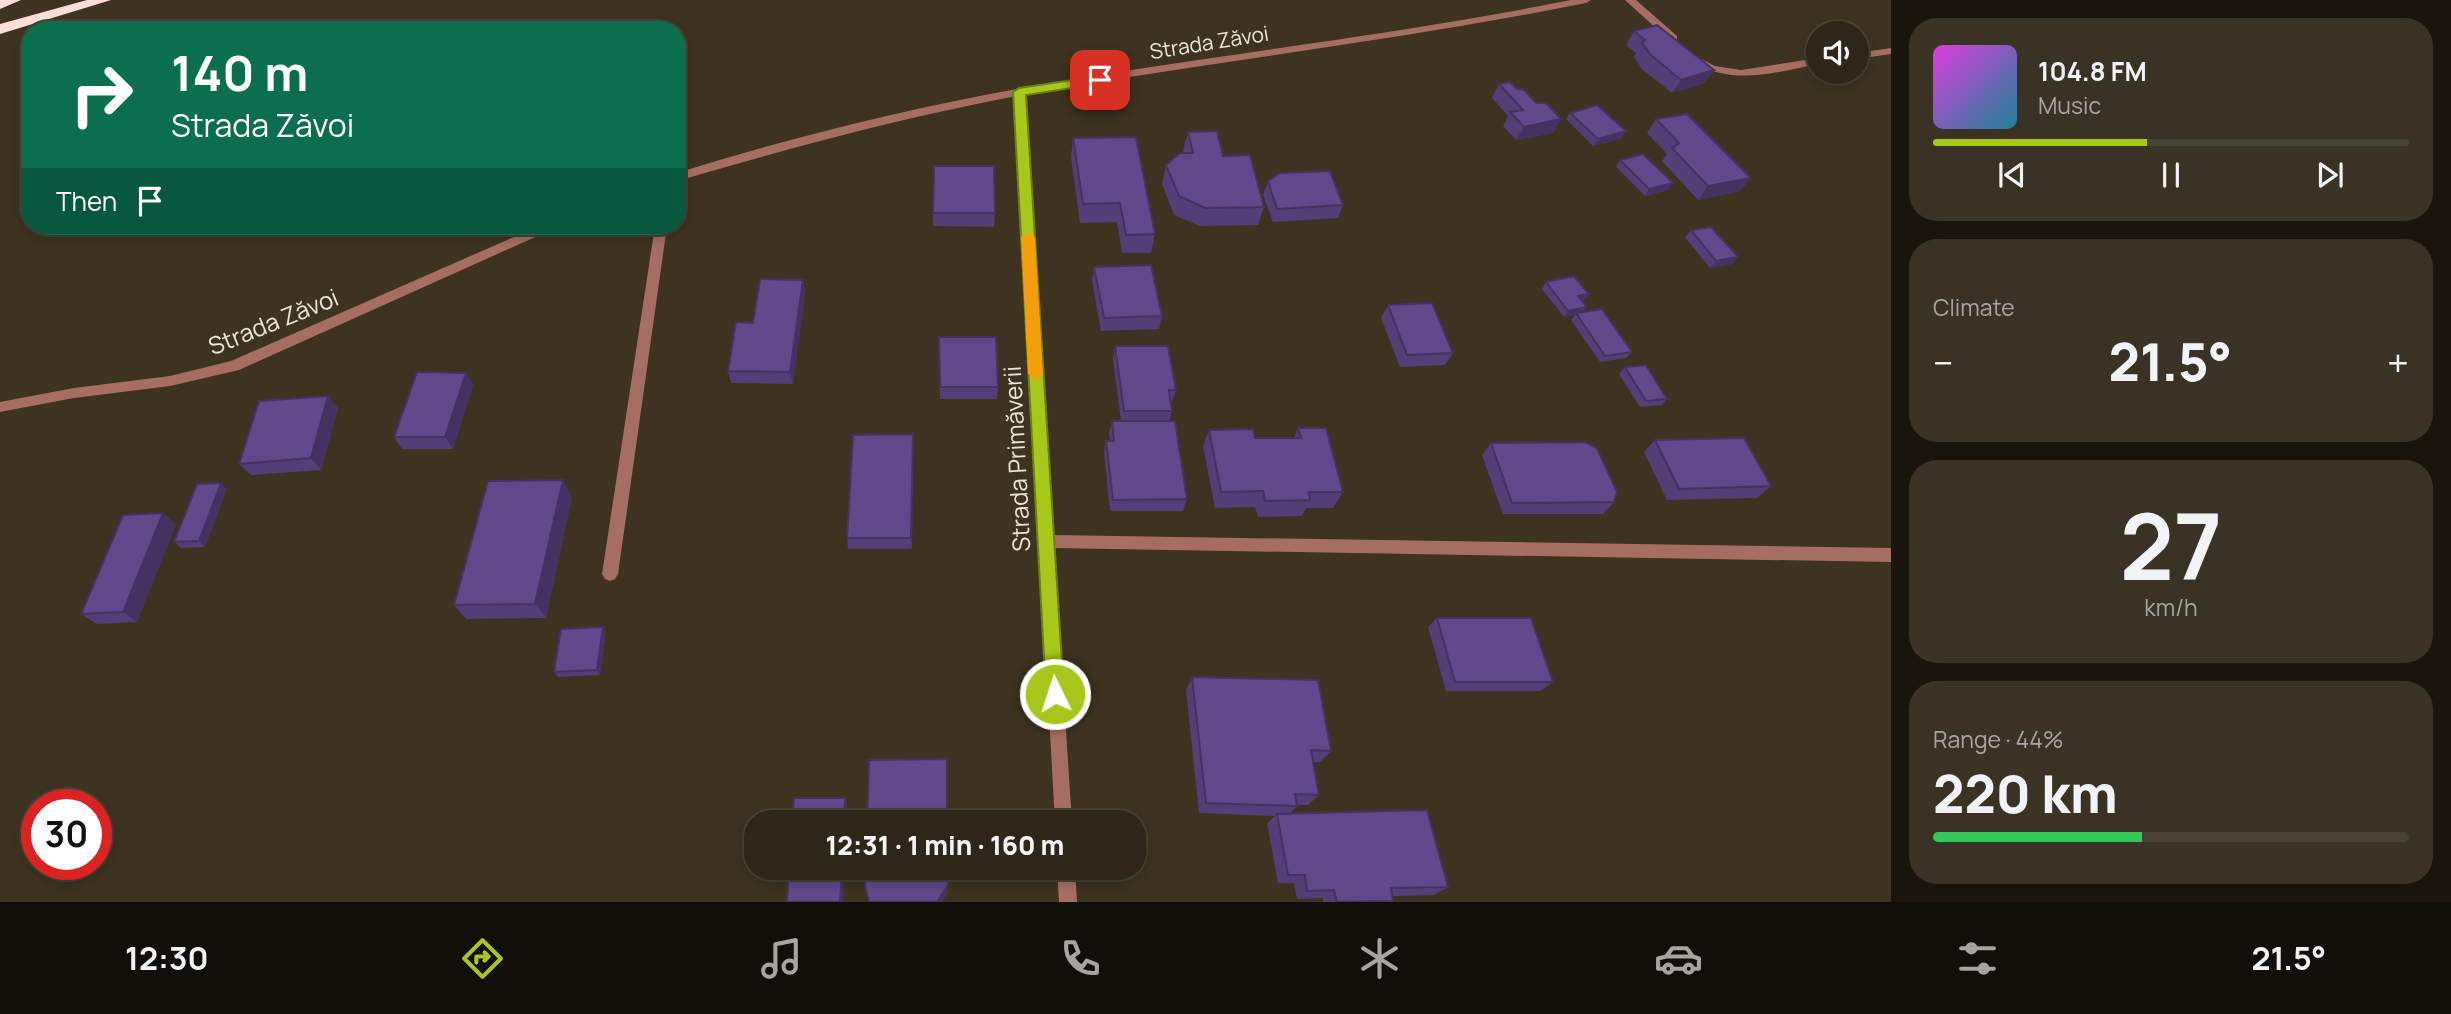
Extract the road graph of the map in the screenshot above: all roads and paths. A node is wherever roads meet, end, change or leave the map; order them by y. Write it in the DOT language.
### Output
graph roads {
  1 [pos="14,0"];
  2 [pos="104,0"];
  3 [pos="1586,0"];
  4 [pos="1630,0"];
  5 [pos="0,4"];
  6 [pos="29,21"];
  7 [pos="21,23"];
  8 [pos="0,29"];
  9 [pos="1679,44"];
  10 [pos="1891,51"];
  11 [pos="1689,52"];
  12 [pos="1869,54"];
  13 [pos="1806,62"];
  14 [pos="1019,92"];
  15 [pos="686,175"];
  16 [pos="529,235"];
  17 [pos="661,235"];
  18 [pos="0,407"];
  19 [pos="1045,541"];
  20 [pos="1891,555"];
  21 [pos="610,574"];
  22 [pos="1062,810"];
  23 [pos="1067,880"];
  24 [pos="1068,902"];
  1 -- 5 [label="highway"];
  2 -- 6 [label="highway"];
  3 -- 14 [label="street, Strada Zăvoi"];
  4 -- 9 [label="street"];
  7 -- 8 [label="highway"];
  10 -- 12 [label="street"];
  11 -- 13 [label="street"];
  14 -- 15 [label="street, Strada Zăvoi"];
  14 -- 19 [label="street, Strada Primăverii"];
  16 -- 18 [label="street, Strada Zăvoi"];
  17 -- 21 [label="street"];
  19 -- 20 [label="street"];
  19 -- 22 [label="street, Strada Primăverii"];
  23 -- 24 [label="street"];
}
